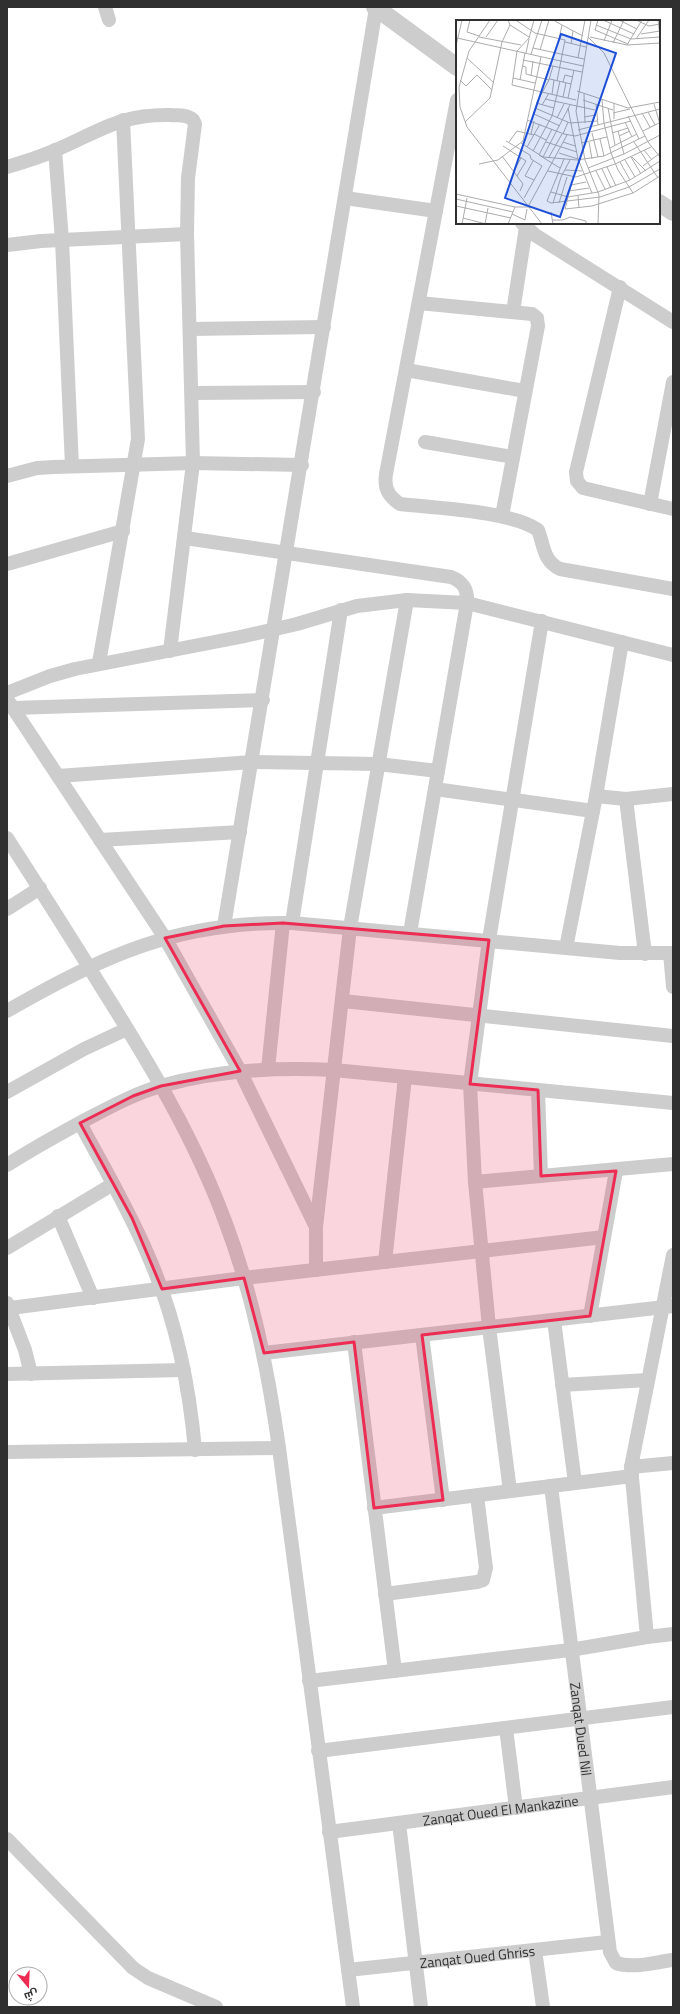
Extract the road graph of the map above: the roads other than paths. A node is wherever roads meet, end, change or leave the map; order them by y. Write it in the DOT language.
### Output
graph roads {
  1 [pos="376,8"];
  2 [pos="456,66"];
  3 [pos="456,105"];
  4 [pos="123,120"];
  5 [pos="55,150"];
  6 [pos="7,167"];
  7 [pos="345,198"];
  8 [pos="660,204"];
  9 [pos="436,211"];
  10 [pos="673,212"];
  11 [pos="524,225"];
  12 [pos="187,234"];
  13 [pos="130,237"];
  14 [pos="62,240"];
  15 [pos="7,245"];
  16 [pos="620,287"];
  17 [pos="419,303"];
  18 [pos="513,312"];
  19 [pos="673,322"];
  20 [pos="324,327"];
  21 [pos="191,329"];
  22 [pos="406,370"];
  23 [pos="673,382"];
  24 [pos="525,391"];
  25 [pos="314,392"];
  26 [pos="192,393"];
  27 [pos="424,442"];
  28 [pos="513,457"];
  29 [pos="194,463"];
  30 [pos="134,464"];
  31 [pos="302,465"];
  32 [pos="72,466"];
  33 [pos="7,476"];
  34 [pos="650,504"];
  35 [pos="673,509"];
  36 [pos="502,516"];
  37 [pos="123,531"];
  38 [pos="185,538"];
  39 [pos="287,553"];
  40 [pos="7,564"];
  41 [pos="673,589"];
  42 [pos="407,600"];
  43 [pos="467,603"];
  44 [pos="340,610"];
  45 [pos="542,621"];
  46 [pos="275,629"];
  47 [pos="622,642"];
  48 [pos="170,651"];
  49 [pos="673,655"];
  50 [pos="99,663"];
  51 [pos="7,693"];
  52 [pos="263,700"];
  53 [pos="10,703"];
  54 [pos="252,762"];
  55 [pos="317,763"];
  56 [pos="378,764"];
  57 [pos="438,771"];
  58 [pos="58,776"];
  59 [pos="435,789"];
  60 [pos="673,794"];
  61 [pos="596,796"];
  62 [pos="626,799"];
  63 [pos="512,800"];
  64 [pos="593,811"];
  65 [pos="240,832"];
  66 [pos="7,838"];
  67 [pos="100,840"];
  68 [pos="40,888"];
  69 [pos="7,909"];
  70 [pos="287,923"];
  71 [pos="224,926"];
  72 [pos="350,928"];
  73 [pos="410,933"];
  74 [pos="165,938"];
  75 [pos="489,940"];
  76 [pos="566,948"];
  77 [pos="671,953"];
  78 [pos="645,954"];
  79 [pos="89,967"];
  80 [pos="673,987"];
  81 [pos="343,1002"];
  82 [pos="7,1011"];
  83 [pos="479,1016"];
  84 [pos="127,1029"];
  85 [pos="673,1036"];
  86 [pos="268,1069"];
  87 [pos="334,1070"];
  88 [pos="240,1071"];
  89 [pos="405,1077"];
  90 [pos="470,1084"];
  91 [pos="161,1086"];
  92 [pos="538,1090"];
  93 [pos="7,1092"];
  94 [pos="673,1103"];
  95 [pos="80,1123"];
  96 [pos="673,1164"];
  97 [pos="7,1165"];
  98 [pos="616,1171"];
  99 [pos="541,1176"];
  100 [pos="475,1182"];
  101 [pos="113,1184"];
  102 [pos="58,1216"];
  103 [pos="316,1227"];
  104 [pos="604,1237"];
  105 [pos="7,1248"];
  106 [pos="482,1251"];
  107 [pos="673,1255"];
  108 [pos="384,1262"];
  109 [pos="316,1270"];
  110 [pos="244,1278"];
  111 [pos="162,1289"];
  112 [pos="93,1298"];
  113 [pos="8,1306"];
  114 [pos="667,1307"];
  115 [pos="590,1316"];
  116 [pos="554,1320"];
  117 [pos="489,1327"];
  118 [pos="422,1335"];
  119 [pos="354,1342"];
  120 [pos="264,1353"];
  121 [pos="184,1370"];
  122 [pos="7,1374"];
  123 [pos="31,1374"];
  124 [pos="648,1380"];
  125 [pos="562,1385"];
  126 [pos="280,1448"];
  127 [pos="195,1450"];
  128 [pos="7,1452"];
  129 [pos="673,1463"];
  130 [pos="631,1471"];
  131 [pos="575,1483"];
  132 [pos="551,1486"];
  133 [pos="510,1491"];
  134 [pos="477,1496"];
  135 [pos="443,1500"];
  136 [pos="374,1508"];
  137 [pos="385,1594"];
  138 [pos="673,1634"];
  139 [pos="647,1637"];
  140 [pos="570,1650"];
  141 [pos="395,1671"];
  142 [pos="309,1681"];
  143 [pos="673,1707"];
  144 [pos="580,1719"];
  145 [pos="506,1728"];
  146 [pos="318,1751"];
  147 [pos="673,1787"];
  148 [pos="590,1798"];
  149 [pos="516,1808"];
  150 [pos="399,1823"];
  151 [pos="329,1832"];
  152 [pos="7,1839"];
  153 [pos="607,1942"];
  154 [pos="535,1950"];
  155 [pos="673,1960"];
  156 [pos="415,1963"];
  157 [pos="348,1970"];
  158 [pos="216,2007"];
  159 [pos="353,2007"];
  160 [pos="421,2007"];
  161 [pos="543,2007"];
  1 -- 2 [label="street"];
  1 -- 7 [label="street"];
  3 -- 9 [label="street"];
  4 -- 5 [label="street"];
  4 -- 12 [label="street"];
  4 -- 13 [label="street"];
  5 -- 6 [label="street"];
  5 -- 14 [label="street"];
  7 -- 9 [label="street"];
  7 -- 20 [label="street"];
  8 -- 10 [label="street"];
  9 -- 17 [label="street"];
  11 -- 16 [label="street"];
  11 -- 18 [label="street"];
  12 -- 13 [label="street"];
  12 -- 21 [label="street"];
  13 -- 14 [label="street"];
  13 -- 30 [label="street"];
  14 -- 15 [label="street"];
  14 -- 32 [label="street"];
  16 -- 19 [label="street"];
  16 -- 34 [label="street"];
  17 -- 18 [label="street"];
  17 -- 22 [label="street"];
  18 -- 24 [label="street"];
  20 -- 21 [label="street"];
  20 -- 25 [label="street"];
  21 -- 26 [label="street"];
  22 -- 24 [label="street"];
  22 -- 36 [label="street"];
  23 -- 34 [label="street"];
  24 -- 28 [label="street"];
  25 -- 26 [label="street"];
  25 -- 31 [label="street"];
  26 -- 29 [label="street"];
  27 -- 28 [label="street"];
  28 -- 36 [label="street"];
  29 -- 30 [label="street"];
  29 -- 31 [label="street"];
  29 -- 38 [label="street"];
  30 -- 32 [label="street"];
  30 -- 37 [label="street"];
  31 -- 39 [label="street"];
  32 -- 33 [label="street"];
  34 -- 35 [label="street"];
  36 -- 41 [label="street"];
  37 -- 40 [label="street"];
  37 -- 50 [label="street"];
  38 -- 39 [label="street"];
  38 -- 48 [label="street"];
  39 -- 43 [label="street"];
  39 -- 46 [label="street"];
  42 -- 43 [label="street"];
  42 -- 44 [label="street"];
  42 -- 56 [label="street"];
  43 -- 45 [label="street"];
  43 -- 57 [label="street"];
  44 -- 46 [label="street"];
  44 -- 55 [label="street"];
  45 -- 47 [label="street"];
  45 -- 63 [label="street"];
  46 -- 48 [label="street"];
  46 -- 52 [label="street"];
  47 -- 49 [label="street"];
  47 -- 61 [label="street"];
  48 -- 50 [label="street"];
  50 -- 51 [label="street"];
  52 -- 53 [label="street"];
  52 -- 54 [label="street"];
  53 -- 58 [label="street"];
  54 -- 55 [label="street"];
  54 -- 58 [label="street"];
  54 -- 65 [label="street"];
  55 -- 56 [label="street"];
  55 -- 70 [label="street"];
  56 -- 57 [label="street"];
  56 -- 72 [label="street"];
  57 -- 59 [label="street"];
  58 -- 67 [label="street"];
  59 -- 63 [label="street"];
  59 -- 73 [label="street"];
  60 -- 62 [label="street"];
  61 -- 62 [label="street"];
  61 -- 64 [label="street"];
  62 -- 78 [label="street"];
  63 -- 64 [label="street"];
  63 -- 75 [label="street"];
  64 -- 76 [label="street"];
  65 -- 67 [label="street"];
  65 -- 71 [label="street"];
  66 -- 68 [label="street"];
  67 -- 74 [label="street"];
  68 -- 69 [label="street"];
  68 -- 79 [label="street"];
  70 -- 71 [label="street"];
  70 -- 72 [label="street"];
  70 -- 86 [label="street"];
  71 -- 74 [label="street"];
  72 -- 73 [label="street"];
  72 -- 81 [label="street"];
  73 -- 75 [label="street"];
  74 -- 79 [label="street"];
  74 -- 88 [label="street"];
  75 -- 76 [label="street"];
  75 -- 83 [label="street"];
  76 -- 78 [label="street"];
  77 -- 78 [label="street"];
  77 -- 80 [label="street"];
  79 -- 82 [label="street"];
  79 -- 84 [label="street"];
  81 -- 83 [label="street"];
  81 -- 87 [label="street"];
  83 -- 85 [label="street"];
  83 -- 90 [label="street"];
  84 -- 91 [label="street"];
  84 -- 93 [label="street"];
  86 -- 87 [label="street"];
  86 -- 88 [label="street"];
  87 -- 89 [label="street"];
  87 -- 103 [label="street"];
  88 -- 91 [label="street"];
  88 -- 103 [label="street"];
  89 -- 90 [label="street"];
  89 -- 108 [label="street"];
  90 -- 92 [label="street"];
  90 -- 100 [label="street"];
  91 -- 95 [label="street"];
  91 -- 110 [label="street"];
  92 -- 94 [label="street"];
  92 -- 99 [label="street"];
  95 -- 97 [label="street"];
  95 -- 101 [label="street"];
  96 -- 98 [label="street"];
  98 -- 99 [label="street"];
  98 -- 104 [label="street"];
  99 -- 100 [label="street"];
  100 -- 106 [label="street"];
  101 -- 102 [label="street"];
  101 -- 111 [label="street"];
  102 -- 105 [label="street"];
  102 -- 112 [label="street"];
  103 -- 109 [label="street"];
  104 -- 106 [label="street"];
  104 -- 115 [label="street"];
  106 -- 108 [label="street"];
  106 -- 117 [label="street"];
  107 -- 114 [label="street"];
  108 -- 109 [label="street"];
  109 -- 110 [label="street"];
  110 -- 111 [label="street"];
  110 -- 120 [label="street"];
  111 -- 112 [label="street"];
  111 -- 121 [label="street"];
  112 -- 113 [label="street"];
  113 -- 123 [label="street"];
  114 -- 115 [label="street"];
  114 -- 124 [label="street"];
  115 -- 116 [label="street"];
  116 -- 117 [label="street"];
  116 -- 125 [label="street"];
  117 -- 118 [label="street"];
  117 -- 133 [label="street"];
  118 -- 119 [label="street"];
  118 -- 135 [label="street"];
  119 -- 120 [label="street"];
  119 -- 136 [label="street"];
  120 -- 126 [label="street"];
  121 -- 123 [label="street"];
  121 -- 127 [label="street"];
  122 -- 123 [label="street"];
  124 -- 125 [label="street"];
  124 -- 130 [label="street"];
  125 -- 131 [label="street"];
  126 -- 127 [label="street"];
  126 -- 142 [label="street"];
  127 -- 128 [label="street"];
  129 -- 130 [label="street"];
  130 -- 131 [label="street"];
  130 -- 139 [label="street"];
  131 -- 132 [label="street"];
  132 -- 133 [label="street"];
  132 -- 140 [label="street, Zanqat Dued Nil"];
  133 -- 134 [label="street"];
  134 -- 135 [label="street"];
  134 -- 137 [label="street"];
  135 -- 136 [label="street"];
  136 -- 137 [label="street"];
  137 -- 141 [label="street"];
  138 -- 139 [label="street"];
  139 -- 140 [label="street"];
  140 -- 141 [label="street"];
  140 -- 144 [label="street, Zanqat Dued Nil"];
  141 -- 142 [label="street"];
  142 -- 146 [label="street"];
  143 -- 144 [label="street"];
  144 -- 145 [label="street"];
  144 -- 148 [label="street, Zanqat Dued Nil"];
  145 -- 146 [label="street"];
  145 -- 149 [label="street"];
  146 -- 151 [label="street"];
  147 -- 148 [label="street, Zanqat Oued El Mankazine"];
  148 -- 149 [label="street, Zanqat Oued El Mankazine"];
  148 -- 153 [label="street, Zanqat Dued Nil"];
  149 -- 150 [label="street, Zanqat Oued El Mankazine"];
  150 -- 151 [label="street, Zanqat Oued El Mankazine"];
  150 -- 156 [label="street"];
  151 -- 157 [label="street"];
  152 -- 158 [label="street"];
  153 -- 154 [label="street, Zanqat Oued Ghriss"];
  153 -- 155 [label="street, Zanqat Dued Nil"];
  154 -- 156 [label="street, Zanqat Oued Ghriss"];
  154 -- 161 [label="street"];
  156 -- 157 [label="street, Zanqat Oued Ghriss"];
  156 -- 160 [label="street"];
  157 -- 159 [label="street"];
}
